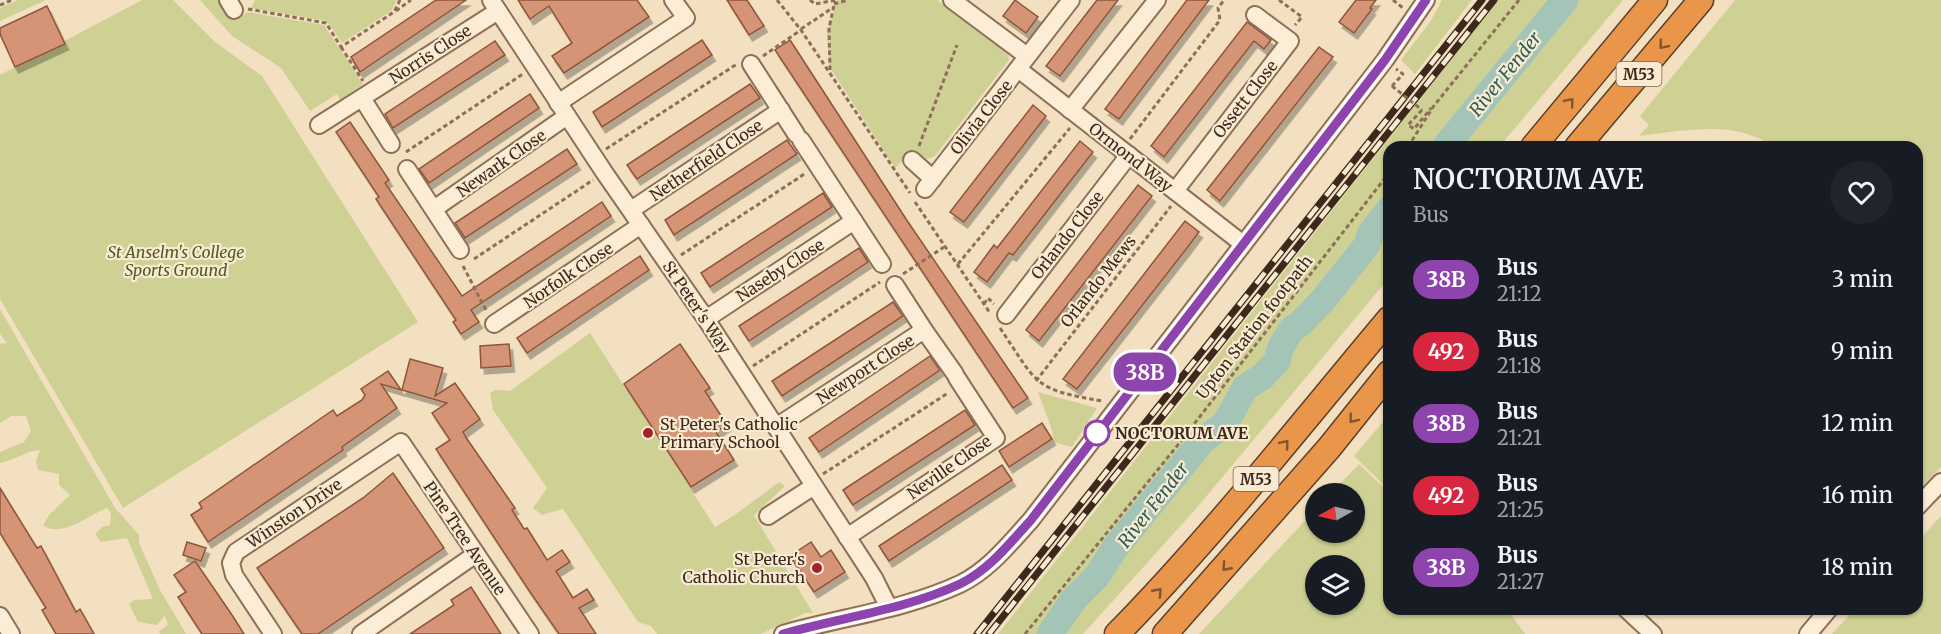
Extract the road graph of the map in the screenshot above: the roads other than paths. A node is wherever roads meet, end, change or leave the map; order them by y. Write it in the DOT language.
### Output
graph roads {
  1 [pos="673,0"];
  2 [pos="952,0"];
  3 [pos="1071,0"];
  4 [pos="1157,0"];
  5 [pos="1426,0"];
  6 [pos="1655,0"];
  7 [pos="1701,0"];
  8 [pos="495,5"];
  9 [pos="1255,15"];
  10 [pos="1023,63"];
  11 [pos="744,64"];
  12 [pos="366,95"];
  13 [pos="563,110"];
  14 [pos="781,110"];
  15 [pos="1075,113"];
  16 [pos="320,125"];
  17 [pos="1538,141"];
  18 [pos="1582,141"];
  19 [pos="391,144"];
  20 [pos="1125,153"];
  21 [pos="910,159"];
  22 [pos="407,169"];
  23 [pos="1177,193"];
  24 [pos="434,209"];
  25 [pos="631,210"];
  26 [pos="854,221"];
  27 [pos="641,225"];
  28 [pos="1243,244"];
  29 [pos="460,250"];
  30 [pos="882,264"];
  31 [pos="898,280"];
  32 [pos="998,317"];
  33 [pos="706,319"];
  34 [pos="494,324"];
  35 [pos="1383,326"];
  36 [pos="924,330"];
  37 [pos="1383,380"];
  38 [pos="954,381"];
  39 [pos="776,427"];
  40 [pos="401,442"];
  41 [pos="1941,482"];
  42 [pos="813,484"];
  43 [pos="1923,501"];
  44 [pos="768,516"];
  45 [pos="847,537"];
  46 [pos="476,554"];
  47 [pos="889,608"];
  48 [pos="0,615"];
  49 [pos="1632,615"];
  50 [pos="1824,615"];
  51 [pos="11,634"];
  52 [pos="273,634"];
  53 [pos="361,634"];
  54 [pos="530,634"];
  55 [pos="783,634"];
  56 [pos="1118,634"];
  57 [pos="1165,634"];
  58 [pos="1653,634"];
  59 [pos="1808,634"];
  1 -- 13 [label="street, Newark Close"];
  2 -- 10 [label="street"];
  3 -- 10 [label="street, Olivia Close"];
  4 -- 15 [label="street"];
  5 -- 28 [label="street"];
  17 -- 6 [label="highway, M53, one-way"];
  7 -- 18 [label="highway, M53, one-way"];
  8 -- 12 [label="street, Norris Close"];
  8 -- 13 [label="street, St Peter's Way"];
  9 -- 23 [label="street, Ossett Close"];
  10 -- 15 [label="street, Ormond Way"];
  10 -- 21 [label="street, Olivia Close"];
  11 -- 14 [label="street, Netherfield Close"];
  12 -- 16 [label="street, Norris Close"];
  12 -- 19 [label="street"];
  13 -- 24 [label="street, Newark Close"];
  13 -- 25 [label="street, St Peter's Way"];
  14 -- 25 [label="street, Netherfield Close"];
  14 -- 26 [label="street, Netherfield Close"];
  15 -- 20 [label="street, Ormond Way"];
  20 -- 23 [label="street, Ormond Way"];
  20 -- 32 [label="street, Orlando Close"];
  22 -- 24 [label="street"];
  23 -- 28 [label="street, Ormond Way"];
  24 -- 29 [label="street"];
  25 -- 27 [label="street, St Peter's Way"];
  26 -- 30 [label="street"];
  26 -- 33 [label="street, Naseby Close"];
  27 -- 33 [label="street, St Peter's Way"];
  27 -- 34 [label="street, Norfolk Close"];
  28 -- 47 [label="street"];
  31 -- 36 [label="street, Newport Close"];
  33 -- 39 [label="street, St Peter's Way"];
  56 -- 35 [label="highway, M53, one-way"];
  36 -- 38 [label="street, Newport Close"];
  36 -- 39 [label="street, Newport Close"];
  37 -- 57 [label="highway, M53, one-way"];
  38 -- 45 [label="street, Neville Close"];
  39 -- 42 [label="street, St Peter's Way"];
  40 -- 46 [label="street, Pine Tree Avenue"];
  40 -- 52 [label="street, Winston Drive"];
  41 -- 43 [label="street"];
  42 -- 44 [label="street"];
  42 -- 45 [label="street, St Peter's Way"];
  45 -- 47 [label="street, St Peter's Way"];
  46 -- 53 [label="street"];
  46 -- 54 [label="street, Pine Tree Avenue"];
  47 -- 55 [label="street"];
  48 -- 51 [label="street"];
  49 -- 58 [label="street"];
  50 -- 59 [label="street"];
}
